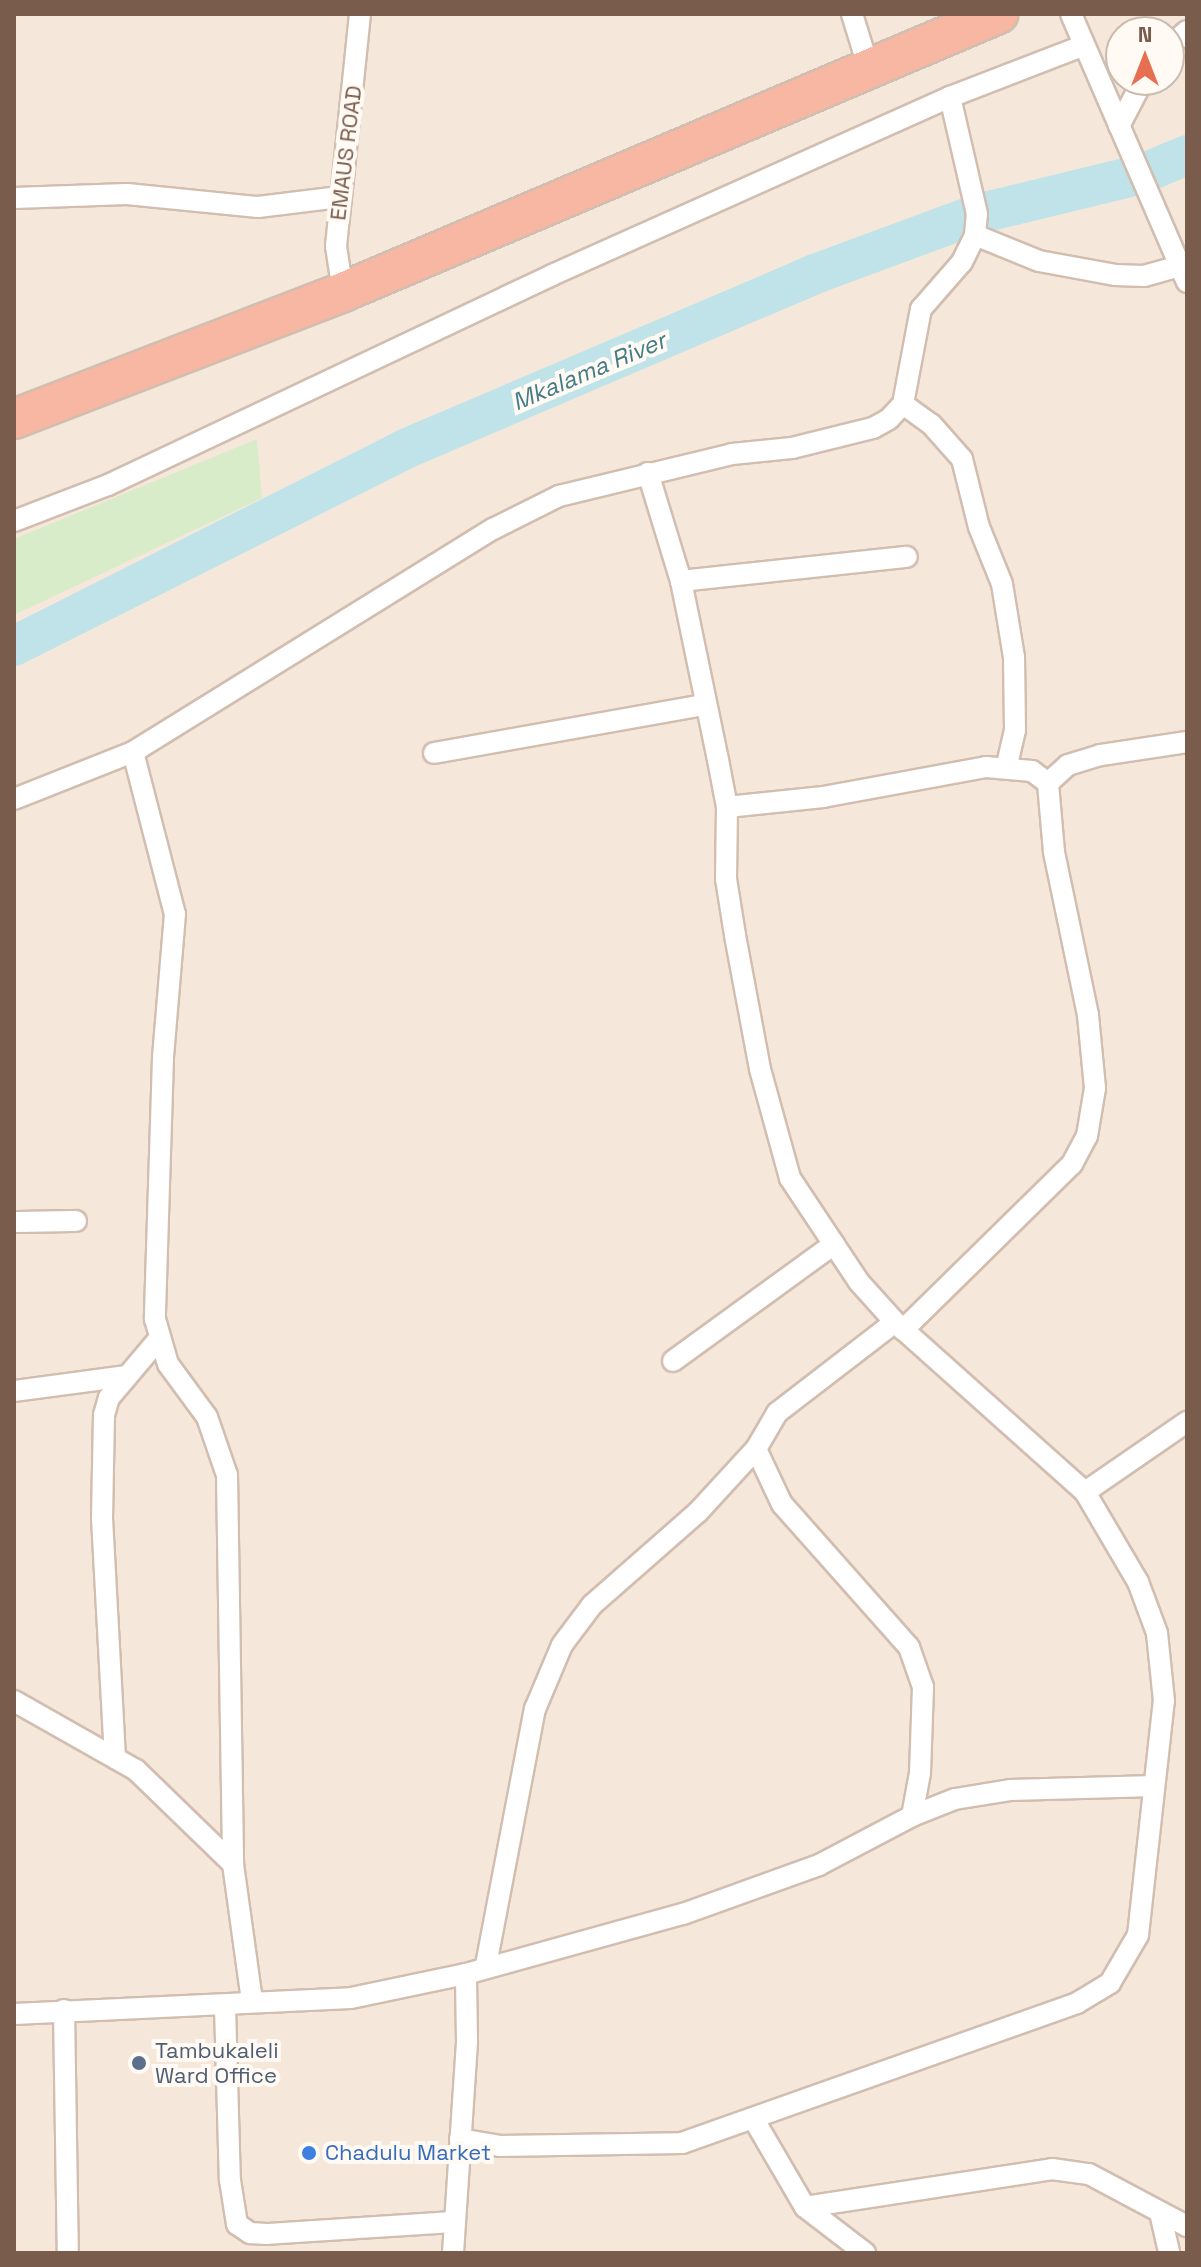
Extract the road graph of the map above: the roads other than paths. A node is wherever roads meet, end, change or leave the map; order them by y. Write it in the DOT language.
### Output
graph roads {
  1 [pos="360,14"];
  2 [pos="852,14"];
  3 [pos="998,14"];
  4 [pos="1071,14"];
  5 [pos="1082,46"];
  6 [pos="869,69"];
  7 [pos="1135,96"];
  8 [pos="950,97"];
  9 [pos="1119,126"];
  10 [pos="339,197"];
  11 [pos="14,198"];
  12 [pos="975,235"];
  13 [pos="1185,272"];
  14 [pos="343,292"];
  15 [pos="903,404"];
  16 [pos="14,419"];
  17 [pos="648,473"];
  18 [pos="14,521"];
  19 [pos="907,557"];
  20 [pos="681,581"];
  21 [pos="703,705"];
  22 [pos="1187,742"];
  23 [pos="133,752"];
  24 [pos="434,753"];
  25 [pos="1007,766"];
  26 [pos="1048,783"];
  27 [pos="14,799"];
  28 [pos="727,807"];
  29 [pos="76,1221"];
  30 [pos="14,1222"];
  31 [pos="834,1244"];
  32 [pos="899,1326"];
  33 [pos="158,1340"];
  34 [pos="673,1361"];
  35 [pos="126,1376"];
  36 [pos="14,1391"];
  37 [pos="1187,1422"];
  38 [pos="756,1449"];
  39 [pos="1085,1492"];
  40 [pos="14,1701"];
  41 [pos="115,1758"];
  42 [pos="1154,1786"];
  43 [pos="912,1816"];
  44 [pos="233,1864"];
  45 [pos="486,1965"];
  46 [pos="466,1974"];
  47 [pos="252,2001"];
  48 [pos="225,2006"];
  49 [pos="64,2010"];
  50 [pos="14,2014"];
  51 [pos="753,2118"];
  52 [pos="460,2139"];
  53 [pos="805,2207"];
  54 [pos="1161,2217"];
  55 [pos="455,2222"];
  56 [pos="1187,2226"];
  57 [pos="68,2253"];
  58 [pos="453,2253"];
  59 [pos="865,2253"];
  60 [pos="1169,2253"];
  1 -- 10 [label="street, EMAUS ROAD"];
  2 -- 6 [label="street"];
  3 -- 6 [label="highway"];
  4 -- 5 [label="street"];
  5 -- 8 [label="street"];
  5 -- 9 [label="street"];
  6 -- 14 [label="highway"];
  7 -- 9 [label="street"];
  8 -- 12 [label="street"];
  8 -- 18 [label="street"];
  9 -- 13 [label="street"];
  10 -- 11 [label="street"];
  10 -- 14 [label="street, EMAUS ROAD"];
  12 -- 13 [label="street"];
  12 -- 15 [label="street"];
  14 -- 16 [label="highway"];
  15 -- 17 [label="street"];
  15 -- 25 [label="street"];
  17 -- 20 [label="street"];
  17 -- 23 [label="street"];
  19 -- 20 [label="street"];
  20 -- 21 [label="street"];
  21 -- 24 [label="street"];
  21 -- 28 [label="street"];
  22 -- 26 [label="street"];
  23 -- 27 [label="street"];
  23 -- 33 [label="street"];
  25 -- 26 [label="street"];
  25 -- 28 [label="street"];
  26 -- 32 [label="street"];
  28 -- 31 [label="street"];
  29 -- 30 [label="street"];
  31 -- 32 [label="street"];
  31 -- 34 [label="street"];
  32 -- 38 [label="street"];
  32 -- 39 [label="street"];
  33 -- 35 [label="street"];
  33 -- 44 [label="street"];
  35 -- 36 [label="street"];
  35 -- 41 [label="street"];
  37 -- 39 [label="street"];
  38 -- 43 [label="street"];
  38 -- 45 [label="street"];
  39 -- 42 [label="street"];
  40 -- 41 [label="street"];
  41 -- 44 [label="street"];
  42 -- 43 [label="street"];
  42 -- 51 [label="street"];
  43 -- 45 [label="street"];
  44 -- 47 [label="street"];
  45 -- 46 [label="street"];
  46 -- 47 [label="street"];
  46 -- 52 [label="street"];
  47 -- 48 [label="street"];
  48 -- 49 [label="street"];
  48 -- 55 [label="street"];
  49 -- 50 [label="street"];
  49 -- 57 [label="street"];
  51 -- 52 [label="street"];
  51 -- 53 [label="street"];
  52 -- 55 [label="street"];
  53 -- 54 [label="street"];
  53 -- 59 [label="street"];
  54 -- 56 [label="street"];
  54 -- 60 [label="street"];
  55 -- 58 [label="street"];
}
